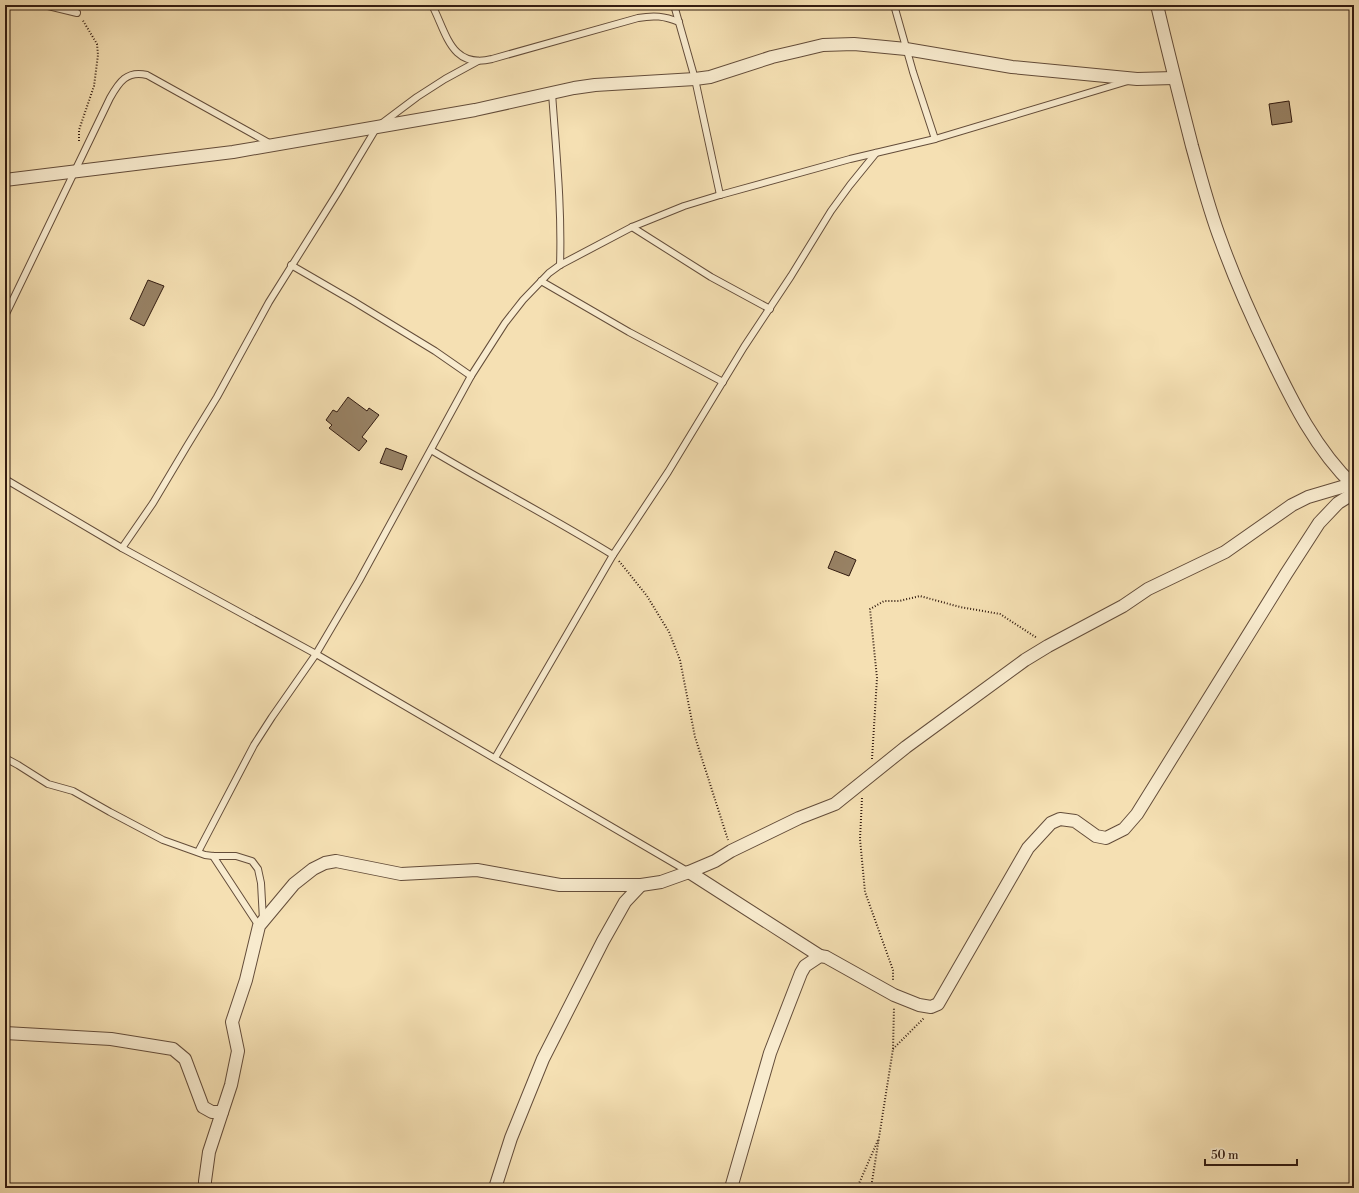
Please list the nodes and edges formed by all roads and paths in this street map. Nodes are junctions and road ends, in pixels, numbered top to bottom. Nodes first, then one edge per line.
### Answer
1 (44, 5) edge
2 (432, 5) edge
3 (674, 5) edge
4 (894, 5) edge
5 (1157, 5) edge
6 (77, 13) joint
7 (679, 22) junction
8 (906, 49) junction
9 (478, 61) junction
10 (1137, 78) junction
11 (1174, 78) junction
12 (695, 80) junction
13 (552, 93) junction
14 (378, 127) junction
15 (935, 139) junction
16 (273, 145) junction
17 (876, 153) junction
18 (83, 154) junction
19 (75, 171) junction
20 (5, 180) edge
21 (720, 195) junction
22 (632, 227) junction
23 (291, 265) junction
24 (560, 265) junction
25 (541, 281) junction
26 (770, 309) junction
27 (5, 316) edge
28 (471, 376) junction
29 (723, 382) junction
30 (431, 450) junction
31 (5, 479) edge
32 (1353, 488) edge
33 (122, 548) junction
34 (613, 554) junction
35 (1048, 646) junction
36 (316, 654) junction
37 (5, 758) edge
38 (495, 758) junction
39 (869, 777) junction
40 (731, 851) junction
41 (198, 852) junction
42 (213, 856) junction
43 (689, 872) junction
44 (642, 885) junction
45 (261, 922) junction
46 (820, 956) junction
47 (894, 995) junction
48 (931, 1008) junction
49 (5, 1033) edge
50 (893, 1049) junction
51 (222, 1112) junction
52 (879, 1137) junction
53 (205, 1188) edge
54 (494, 1188) edge
55 (731, 1188) edge
56 (857, 1188) edge
57 (871, 1188) edge

1 - 6 lane
2 - 9 lane
3 - 7 lane
4 - 8 lane
5 - 11 street
6 - 18 path
7 - 9 lane
7 - 12 lane
8 - 10 street
8 - 12 street
8 - 15 lane
9 - 14 lane
10 - 11 street
10 - 15 lane
11 - 32 street
12 - 13 street
12 - 21 lane
13 - 14 street
13 - 24 lane
14 - 16 street
14 - 23 lane
15 - 17 lane
16 - 18 lane
16 - 19 street
17 - 21 lane
17 - 26 lane
18 - 19 lane
19 - 20 street
19 - 27 lane
21 - 22 lane
22 - 24 lane
22 - 26 lane
23 - 28 lane
23 - 33 lane
24 - 25 lane
25 - 28 lane
25 - 29 lane
26 - 29 lane
28 - 30 lane
29 - 34 lane
30 - 34 lane
30 - 36 lane
31 - 33 lane
32 - 35 street
32 - 48 street
33 - 36 lane
34 - 38 lane
34 - 40 path
35 - 39 street
35 - 39 path
36 - 38 lane
36 - 41 lane
37 - 41 lane
38 - 43 lane
39 - 40 street
39 - 47 path
40 - 43 street
41 - 42 lane
42 - 45 lane
42 - 45 lane
43 - 44 street
43 - 46 street
44 - 45 street
44 - 54 street
45 - 51 street
46 - 47 street
46 - 55 street
47 - 48 street
47 - 50 path
48 - 50 path
49 - 51 street
50 - 52 path
51 - 53 street
52 - 56 path
52 - 57 path

